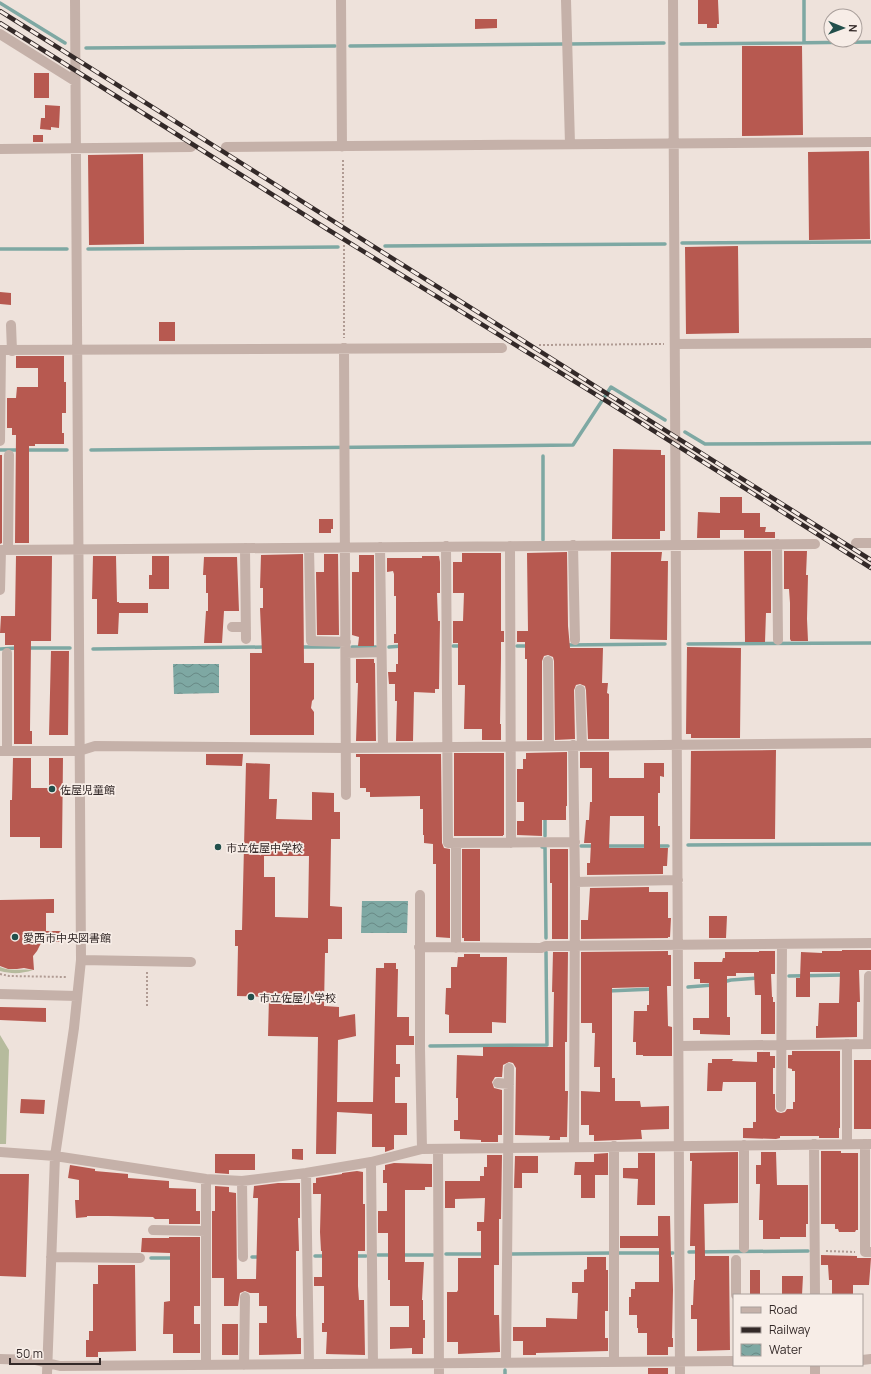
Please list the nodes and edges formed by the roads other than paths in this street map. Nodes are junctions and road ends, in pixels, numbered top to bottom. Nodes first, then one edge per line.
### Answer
1 (75, 0) edge
2 (341, 0) edge
3 (566, 0) edge
4 (673, 0) edge
5 (0, 34) edge
6 (75, 81) junction
7 (871, 142) edge
8 (570, 144) junction
9 (674, 144) junction
10 (191, 147) dead end
11 (226, 147) dead end
12 (342, 147) junction
13 (75, 148) junction
14 (0, 149) edge
15 (11, 325) dead end
16 (871, 343) edge
17 (675, 344) junction
18 (344, 348) junction
19 (502, 348) dead end
20 (0, 350) edge
21 (77, 350) junction
22 (12, 351) junction
23 (0, 441) edge
24 (8, 454) dead end
25 (856, 543) dead end
26 (871, 543) edge
27 (675, 544) junction
28 (777, 544) junction
29 (815, 544) dead end
30 (573, 545) junction
31 (446, 546) junction
32 (510, 546) junction
33 (346, 547) junction
34 (380, 547) junction
35 (245, 548) junction
36 (309, 548) junction
37 (78, 549) junction
38 (3, 550) edge
39 (0, 590) edge
40 (232, 627) dead end
41 (246, 627) junction
42 (246, 639) dead end
43 (575, 640) dead end
44 (778, 640) dead end
45 (346, 642) junction
46 (381, 652) junction
47 (7, 653) dead end
48 (346, 653) junction
49 (548, 661) dead end
50 (580, 690) dead end
51 (871, 743) edge
52 (677, 744) junction
53 (549, 745) junction
54 (578, 745) junction
55 (510, 746) junction
56 (382, 747) junction
57 (447, 747) junction
58 (346, 748) junction
59 (3, 751) edge
60 (79, 751) junction
61 (346, 795) dead end
62 (575, 842) junction
63 (456, 843) junction
64 (511, 843) junction
65 (678, 880) junction
66 (575, 882) junction
67 (420, 894) dead end
68 (678, 944) junction
69 (782, 944) junction
70 (871, 944) edge
71 (575, 946) junction
72 (420, 947) junction
73 (456, 948) junction
74 (80, 960) junction
75 (190, 962) dead end
76 (868, 976) dead end
77 (0, 994) edge
78 (77, 996) junction
79 (847, 1044) junction
80 (869, 1044) edge
81 (781, 1045) junction
82 (679, 1046) junction
83 (509, 1068) dead end
84 (498, 1083) dead end
85 (509, 1084) junction
86 (781, 1107) dead end
87 (814, 1144) junction
88 (847, 1144) junction
89 (868, 1144) edge
90 (744, 1145) junction
91 (614, 1146) junction
92 (680, 1146) junction
93 (574, 1147) junction
94 (508, 1148) junction
95 (422, 1149) junction
96 (438, 1149) junction
97 (0, 1152) edge
98 (55, 1156) junction
99 (371, 1162) junction
100 (306, 1173) junction
101 (206, 1179) junction
102 (242, 1181) junction
103 (153, 1230) dead end
104 (206, 1231) junction
105 (744, 1248) dead end
106 (868, 1252) edge
107 (52, 1257) junction
108 (243, 1257) dead end
109 (140, 1258) dead end
110 (736, 1260) dead end
111 (736, 1294) edge
112 (815, 1294) edge
113 (245, 1297) dead end
114 (0, 1359) edge
115 (680, 1361) junction
116 (733, 1361) edge
117 (614, 1362) junction
118 (47, 1363) junction
119 (439, 1363) junction
120 (506, 1363) junction
121 (309, 1364) junction
122 (373, 1364) junction
123 (206, 1365) junction
124 (244, 1365) junction
125 (47, 1374) edge
126 (439, 1374) edge
127 (680, 1374) edge

1 - 6 street
2 - 12 street
3 - 8 street
4 - 9 street
5 - 6 street
6 - 13 street
7 - 9 street
8 - 9 street
8 - 12 street
9 - 17 street
10 - 13 street
11 - 12 street
13 - 14 street
13 - 21 street
15 - 22 street
16 - 17 street
17 - 27 street
18 - 19 street
18 - 21 street
18 - 33 street
20 - 22 street
20 - 23 street
21 - 22 street
21 - 37 street
24 - 38 street
25 - 26 street
27 - 28 street
27 - 30 street
27 - 52 street
28 - 29 street
28 - 44 street
30 - 32 street
30 - 43 street
31 - 32 street
31 - 34 street
31 - 57 street
32 - 55 street
33 - 34 street
33 - 36 street
33 - 45 street
34 - 46 street
35 - 36 street
35 - 37 street
35 - 41 street
36 - 45 street
37 - 38 street
37 - 60 street
38 - 39 street
40 - 41 street
41 - 42 street
45 - 48 street
46 - 48 street
46 - 56 street
47 - 59 street
48 - 58 street
49 - 53 street
50 - 54 street
51 - 52 street
52 - 54 street
52 - 65 street
53 - 54 street
53 - 55 street
54 - 62 street
55 - 57 street
55 - 64 street
56 - 57 street
56 - 58 street
57 - 63 street
58 - 60 street
58 - 61 street
59 - 60 street
60 - 74 street
62 - 64 street
62 - 66 street
63 - 64 street
63 - 73 street
65 - 66 street
65 - 68 street
66 - 71 street
67 - 72 street
68 - 69 street
68 - 71 street
68 - 82 street
69 - 70 street
69 - 81 street
71 - 73 street
71 - 93 street
72 - 73 street
72 - 95 street
74 - 75 street
74 - 78 street
76 - 80 street
77 - 78 street
78 - 98 street
79 - 80 street
79 - 81 street
79 - 88 street
81 - 82 street
81 - 86 street
82 - 92 street
83 - 85 street
84 - 85 street
85 - 94 street
87 - 88 street
87 - 90 street
87 - 112 street
88 - 89 street
89 - 106 street
90 - 92 street
90 - 105 street
91 - 92 street
91 - 93 street
91 - 117 street
92 - 115 street
93 - 94 street
94 - 96 street
94 - 120 street
95 - 96 street
95 - 99 street
96 - 119 street
97 - 98 street
98 - 101 street
98 - 107 street
99 - 100 street
99 - 122 street
100 - 102 street
100 - 121 street
101 - 102 street
101 - 104 street
102 - 108 street
103 - 104 street
104 - 123 street
107 - 109 street
107 - 118 street
110 - 111 street
113 - 124 street
114 - 118 street
115 - 116 street
115 - 117 street
115 - 127 street
117 - 120 street
118 - 123 street
118 - 125 street
119 - 120 street
119 - 122 street
119 - 126 street
121 - 122 street
121 - 124 street
123 - 124 street

